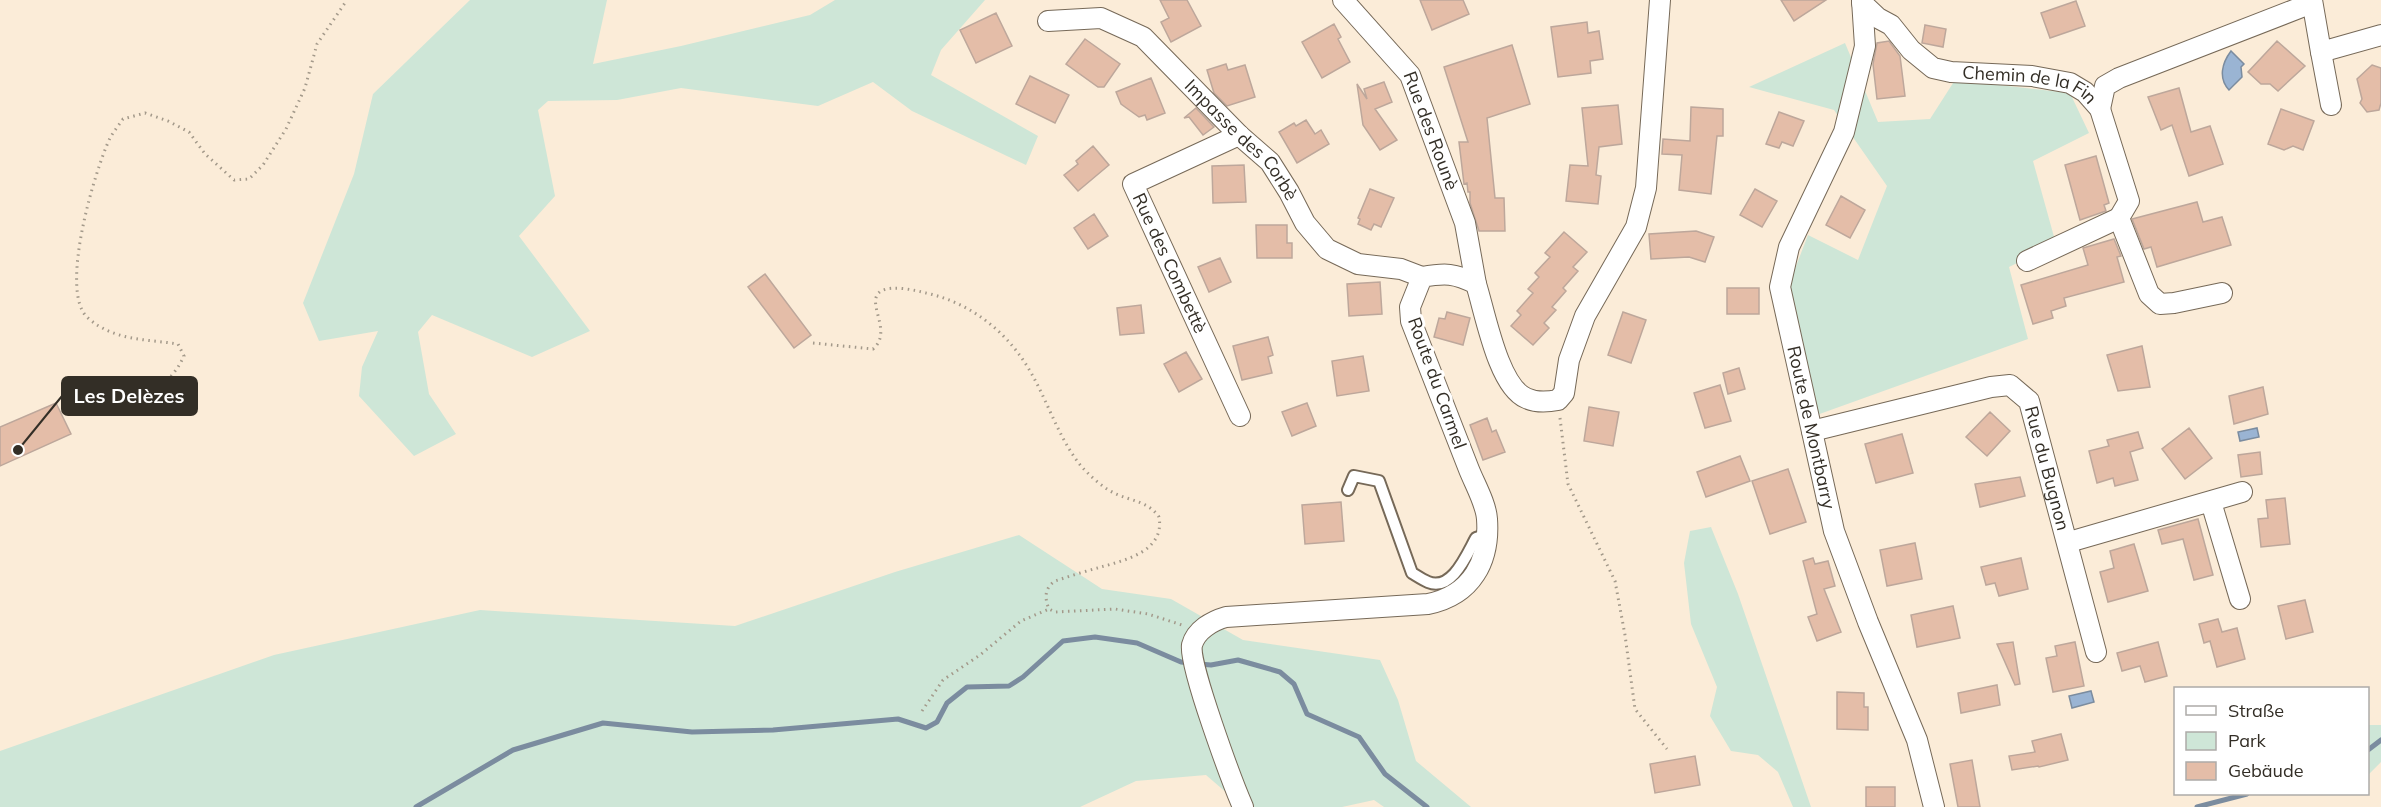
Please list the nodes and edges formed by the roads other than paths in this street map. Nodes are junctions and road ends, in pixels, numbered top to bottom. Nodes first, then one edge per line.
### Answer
1 (1343, 0) edge
2 (1660, 0) edge
3 (1862, 1) edge
4 (2312, 2) edge
5 (1048, 21) dead end
6 (2381, 34) edge
7 (2321, 52) junction
8 (2331, 105) dead end
9 (2100, 109) junction
10 (1239, 135) junction
11 (2119, 218) junction
12 (2027, 261) dead end
13 (1422, 277) junction
14 (1476, 284) junction
15 (2222, 293) dead end
16 (1240, 416) dead end
17 (1812, 431) junction
18 (1348, 490) dead end
19 (2242, 492) dead end
20 (2211, 501) junction
21 (1488, 534) junction
22 (2069, 542) junction
23 (2240, 599) dead end
24 (2096, 652) dead end
25 (1243, 807) edge
26 (1934, 807) edge

1 - 14 street, Rue des Rounè
2 - 14 street
3 - 9 street, Chemin de la Fin
3 - 17 street, Route de Montbarry
4 - 7 street
4 - 9 street
5 - 10 street, Impasse des Corbè
6 - 7 street
7 - 8 street
9 - 11 street, Chemin de la Fin
10 - 13 street, Impasse des Corbè
10 - 16 street, Rue des Combettè
11 - 12 street
11 - 15 street
13 - 14 street
13 - 21 street, Route du Carmel
17 - 22 street, Rue du Bugnon
17 - 26 street, Route de Montbarry
18 - 21 lane
19 - 20 street
20 - 22 street
20 - 23 street
21 - 25 street, Route du Carmel
22 - 24 street, Rue du Bugnon

